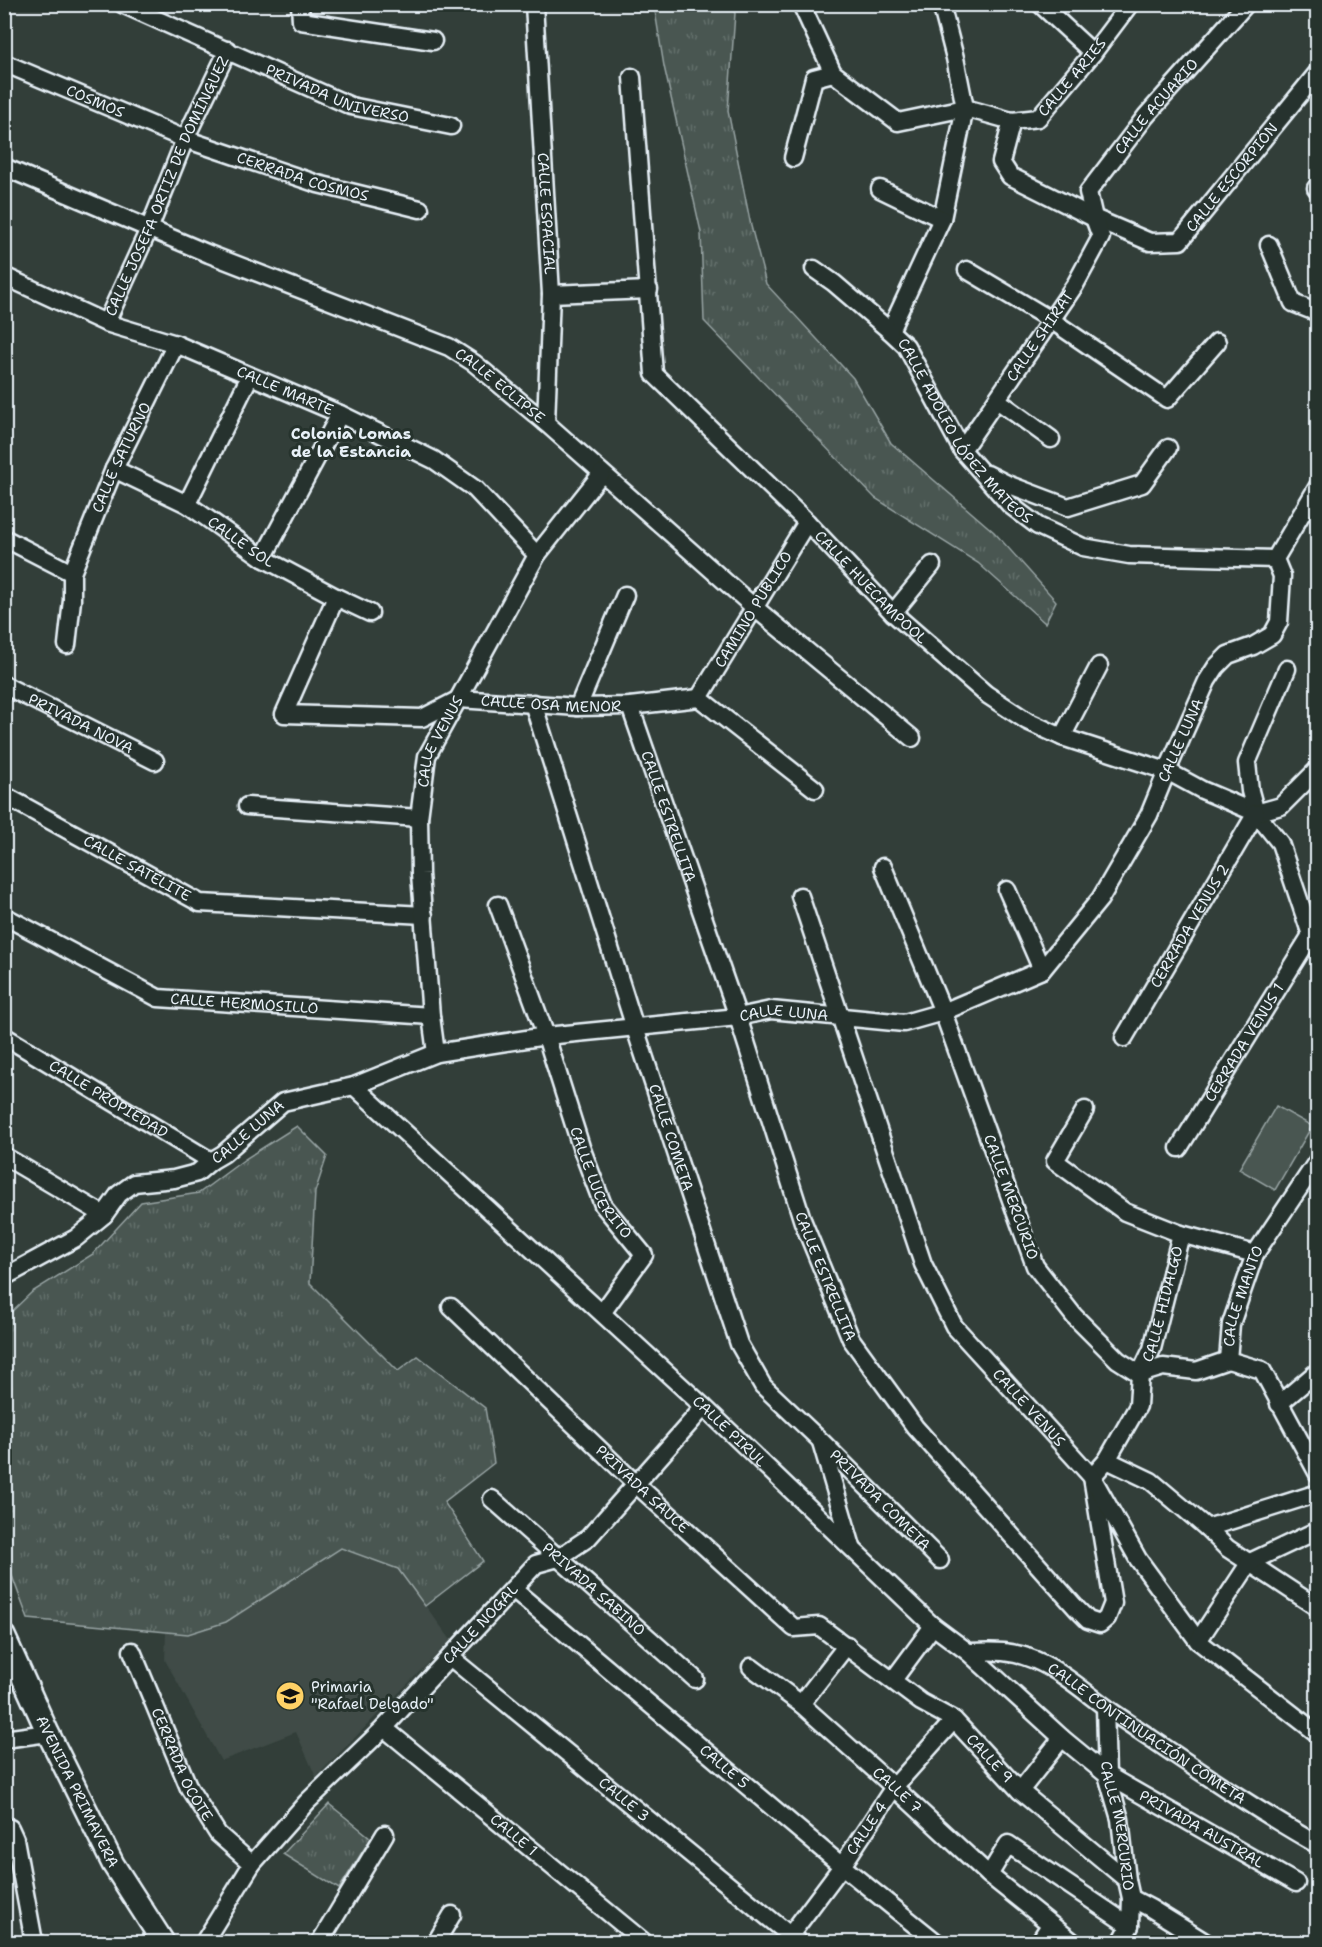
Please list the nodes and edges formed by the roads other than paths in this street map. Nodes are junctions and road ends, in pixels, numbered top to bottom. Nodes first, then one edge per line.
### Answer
1 (122, 4) edge
2 (300, 4) edge
3 (534, 4) edge
4 (801, 4) edge
5 (941, 4) edge
6 (1040, 4) edge
7 (1130, 4) edge
8 (1246, 4) edge
9 (433, 41) dead end
10 (228, 50) junction
11 (1093, 53) junction
12 (4, 63) edge
13 (1317, 72) edge
14 (833, 73) junction
15 (632, 77) dead end
16 (965, 108) junction
17 (1012, 121) junction
18 (451, 126) dead end
19 (185, 139) junction
20 (793, 158) dead end
21 (4, 167) edge
22 (880, 189) dead end
23 (420, 209) dead end
24 (1094, 218) junction
25 (942, 219) junction
26 (149, 230) junction
27 (1269, 245) dead end
28 (814, 269) dead end
29 (967, 270) dead end
30 (4, 276) edge
31 (649, 290) junction
32 (551, 294) junction
33 (1317, 313) edge
34 (1051, 320) junction
35 (106, 323) junction
36 (890, 332) junction
37 (1217, 342) dead end
38 (176, 344) junction
39 (250, 376) junction
40 (997, 400) junction
41 (340, 414) junction
42 (546, 423) junction
43 (1051, 439) dead end
44 (1168, 448) dead end
45 (962, 450) junction
46 (114, 469) junction
47 (980, 470) junction
48 (602, 473) junction
49 (1317, 486) edge
50 (187, 504) junction
51 (807, 522) junction
52 (4, 538) edge
53 (537, 555) junction
54 (263, 558) junction
55 (1275, 559) junction
56 (932, 565) dead end
57 (72, 573) junction
58 (625, 596) dead end
59 (336, 597) junction
60 (755, 608) junction
61 (370, 613) dead end
62 (893, 613) junction
63 (67, 645) dead end
64 (1099, 666) dead end
65 (1287, 669) dead end
66 (4, 685) edge
67 (699, 698) junction
68 (459, 699) junction
69 (533, 703) junction
70 (630, 706) junction
71 (578, 707) junction
72 (1062, 737) junction
73 (912, 738) dead end
74 (155, 761) dead end
75 (1317, 769) edge
76 (1167, 771) junction
77 (815, 789) dead end
78 (4, 795) edge
79 (248, 806) dead end
80 (1256, 813) junction
81 (419, 818) junction
82 (884, 867) dead end
83 (1007, 890) dead end
84 (800, 896) dead end
85 (498, 905) dead end
86 (424, 915) junction
87 (4, 916) edge
88 (1314, 940) edge
89 (1042, 970) junction
90 (943, 1012) junction
91 (431, 1016) junction
92 (738, 1017) junction
93 (840, 1017) junction
94 (635, 1028) junction
95 (4, 1036) edge
96 (546, 1036) junction
97 (1124, 1038) dead end
98 (436, 1053) junction
99 (354, 1086) junction
100 (1085, 1110) dead end
101 (1179, 1148) dead end
102 (4, 1156) edge
103 (1317, 1160) edge
104 (211, 1161) junction
105 (104, 1215) junction
106 (1181, 1234) junction
107 (1255, 1254) junction
108 (4, 1277) edge
109 (451, 1307) dead end
110 (602, 1312) junction
111 (1228, 1360) junction
112 (1317, 1371) edge
113 (1140, 1374) junction
114 (1279, 1404) junction
115 (704, 1407) junction
116 (821, 1441) junction
117 (1107, 1460) junction
118 (1317, 1474) edge
119 (1092, 1477) junction
120 (637, 1485) junction
121 (1317, 1493) edge
122 (492, 1499) dead end
123 (1207, 1528) junction
124 (1317, 1530) edge
125 (852, 1547) junction
126 (558, 1558) junction
127 (940, 1560) dead end
128 (1250, 1562) junction
129 (513, 1589) junction
130 (1317, 1608) edge
131 (933, 1626) junction
132 (4, 1636) edge
133 (1198, 1641) junction
134 (848, 1645) junction
135 (132, 1651) dead end
136 (968, 1652) junction
137 (450, 1657) junction
138 (751, 1667) dead end
139 (695, 1680) dead end
140 (893, 1680) junction
141 (801, 1704) junction
142 (1106, 1707) junction
143 (954, 1720) junction
144 (384, 1728) junction
145 (48, 1733) junction
146 (1317, 1734) edge
147 (1062, 1738) junction
148 (4, 1739) edge
149 (1107, 1775) junction
150 (894, 1787) junction
151 (1020, 1791) junction
152 (4, 1826) edge
153 (385, 1834) dead end
154 (1317, 1845) edge
155 (252, 1864) junction
156 (842, 1866) junction
157 (989, 1875) junction
158 (1126, 1880) junction
159 (1296, 1883) dead end
160 (1131, 1898) junction
161 (452, 1915) dead end
162 (1050, 1924) junction
163 (1130, 1926) junction
164 (791, 1940) edge
165 (34, 1942) edge
166 (163, 1942) edge
167 (204, 1942) edge
168 (320, 1942) edge
169 (436, 1942) edge
170 (644, 1942) edge
171 (936, 1942) edge
172 (1039, 1942) edge
173 (1073, 1942) edge
174 (1121, 1942) edge
175 (1205, 1942) edge

1 - 10 street, PRIVADA UNIVERSO
2 - 9 street
3 - 32 street, CALLE ESPACIAL
4 - 14 street
5 - 16 street
6 - 11 street
7 - 11 street, CALLE ARIES
8 - 24 street, CALLE ACUARIO
10 - 18 street, PRIVADA UNIVERSO
10 - 19 street, CALLE JOSEFA ORTIZ DE DOMÍNGUEZ
11 - 17 street, CALLE ARIES
12 - 19 street, COSMOS
13 - 24 street, CALLE ESCORPIÓN
14 - 16 street
14 - 20 street
15 - 31 street, CALLE HUECAMPOOL
16 - 17 street, CALLE ARIES
16 - 25 street, CALLE ADOLFO LÓPEZ MATEOS
17 - 24 street, CALLE ESCORPIÓN
19 - 23 street, CERRADA COSMOS
19 - 26 street, CALLE JOSEFA ORTIZ DE DOMÍNGUEZ
21 - 26 street, CALLE ECLIPSE
22 - 25 street
24 - 34 street, CALLE SHIRAT
25 - 36 street, CALLE ADOLFO LÓPEZ MATEOS
26 - 35 street, CALLE JOSEFA ORTIZ DE DOMÍNGUEZ
26 - 42 street, CALLE ECLIPSE
27 - 33 street
28 - 36 street
29 - 34 street
30 - 35 street, CALLE MARTE
31 - 32 street
31 - 51 street, CALLE HUECAMPOOL
32 - 42 street, CALLE ESPACIAL
34 - 37 street
34 - 40 street, CALLE SHIRAT
35 - 38 street, CALLE MARTE
36 - 45 street, CALLE ADOLFO LÓPEZ MATEOS
38 - 39 street, CALLE MARTE
38 - 46 street, CALLE SATURNO
39 - 41 street, CALLE MARTE
39 - 50 street
40 - 43 street
40 - 45 street, CALLE SHIRAT
41 - 53 street, CALLE MARTE
41 - 54 street
42 - 48 street, CALLE ECLIPSE
44 - 47 street
45 - 47 street, CALLE ADOLFO LÓPEZ MATEOS
46 - 50 street, CALLE SOL
46 - 57 street, CALLE SATURNO
47 - 55 street, CALLE ADOLFO LÓPEZ MATEOS
48 - 53 street, CALLE VENUS
48 - 60 street, CALLE ECLIPSE
49 - 55 street
50 - 54 street, CALLE SOL
51 - 60 street, CAMINO PÚBLICO
51 - 62 street, CALLE HUECAMPOOL
52 - 57 street
53 - 68 street, CALLE VENUS
54 - 59 street, CALLE SOL
55 - 76 street, CALLE LUNA
56 - 62 street
57 - 63 street
58 - 71 street
59 - 61 street, CALLE SOL
59 - 68 street, CALLE OSA MENOR
60 - 67 street, CAMINO PÚBLICO
60 - 73 street, CALLE ECLIPSE
62 - 72 street, CALLE HUECAMPOOL
64 - 72 street
65 - 80 street
66 - 74 street, PRIVADA NOVA
67 - 70 street, CALLE OSA MENOR
67 - 77 street
68 - 69 street, CALLE OSA MENOR
68 - 81 street, CALLE VENUS
69 - 71 street, CALLE OSA MENOR
69 - 94 street, CALLE COMETA
70 - 71 street, CALLE OSA MENOR
70 - 92 street, CALLE ESTRELLITA
72 - 76 street, CALLE HUECAMPOOL
75 - 80 street
76 - 80 street, CALLE HUECAMPOOL
76 - 89 street, CALLE LUNA
78 - 86 street, CALLE SATÉLITE
79 - 81 street
80 - 88 street, CALLE HUECAMPOOL
80 - 97 street, CERRADA VENUS 2
81 - 86 street, CALLE VENUS
82 - 90 street, CALLE MERCURIO
83 - 89 street
84 - 93 street, CALLE VENUS
85 - 96 street
86 - 91 street, CALLE VENUS
87 - 91 street, CALLE HERMOSILLO
88 - 101 street, CERRADA VENUS 1
89 - 90 street, CALLE LUNA
90 - 93 street, CALLE LUNA
90 - 113 street, CALLE MERCURIO
91 - 98 street, CALLE VENUS
92 - 93 street, CALLE LUNA
92 - 94 street, CALLE LUNA
92 - 119 street, CALLE ESTRELLITA
93 - 119 street, CALLE VENUS
94 - 96 street, CALLE LUNA
94 - 116 street, CALLE COMETA
95 - 104 street, CALLE PROPIEDAD
96 - 98 street, CALLE LUNA
96 - 110 street, CALLE LUCERITO
98 - 99 street, CALLE LUNA
99 - 104 street, CALLE LUNA
99 - 110 street, CALLE PIRUL
100 - 106 street
102 - 105 street
103 - 107 street, CALLE MANTO
104 - 105 street, CALLE LUNA
105 - 108 street, CALLE LUNA
106 - 107 street
106 - 113 street, CALLE HIDALGO
107 - 111 street, CALLE MANTO
109 - 120 street, PRIVADA SAUCE
110 - 115 street, CALLE PIRUL
111 - 113 street, CALLE MANTO
111 - 114 street
112 - 114 street
113 - 117 street
114 - 118 street
115 - 120 street, CALLE NOGAL
115 - 125 street, CALLE PIRUL
116 - 125 street
116 - 127 street, PRIVADA COMETA
117 - 119 street
117 - 123 street
119 - 133 street, CALLE VENUS
120 - 126 street, CALLE NOGAL
120 - 134 street, PRIVADA SAUCE
121 - 123 street
122 - 126 street, PRIVADA SABINO
123 - 128 street
124 - 128 street
125 - 131 street, CALLE PIRUL
126 - 129 street, CALLE NOGAL
126 - 139 street, PRIVADA SABINO
128 - 130 street
128 - 133 street
129 - 137 street, CALLE NOGAL
129 - 156 street, CALLE 5
131 - 136 street, CALLE PIRUL
131 - 140 street
132 - 145 street, AVENIDA PRIMAVERA
133 - 146 street, CALLE VENUS
134 - 140 street, CALLE 9
134 - 141 street
135 - 155 street, CERRADA OCOTE
136 - 142 street, CALLE CONTINUACIÓN COMETA
136 - 147 street, CALLE PIRUL
137 - 144 street, CALLE NOGAL
137 - 164 street, CALLE 3
138 - 141 street, CALLE 7
140 - 143 street, CALLE 9
141 - 150 street, CALLE 7
142 - 149 street, CALLE MERCURIO
142 - 154 street, CALLE CONTINUACIÓN COMETA
143 - 150 street, CALLE 4
143 - 151 street, CALLE 9
144 - 155 street, CALLE NOGAL
144 - 170 street, CALLE 1
145 - 148 street
145 - 166 street, AVENIDA PRIMAVERA
147 - 149 street, CALLE PIRUL
147 - 151 street
149 - 158 street, CALLE MERCURIO
149 - 159 street, PRIVADA AUSTRAL
150 - 156 street, CALLE 4
150 - 157 street, CALLE 7
151 - 158 street, CALLE 9
152 - 165 street
153 - 168 street
155 - 167 street, CALLE NOGAL
156 - 164 street, CALLE 4
156 - 171 street, CALLE 5
157 - 162 street, CALLE 7
157 - 163 street
158 - 160 street, CALLE MERCURIO
160 - 163 street, CALLE MERCURIO
160 - 175 street
161 - 169 street
162 - 172 street
162 - 173 street, CALLE 7
163 - 174 street, CALLE MERCURIO

